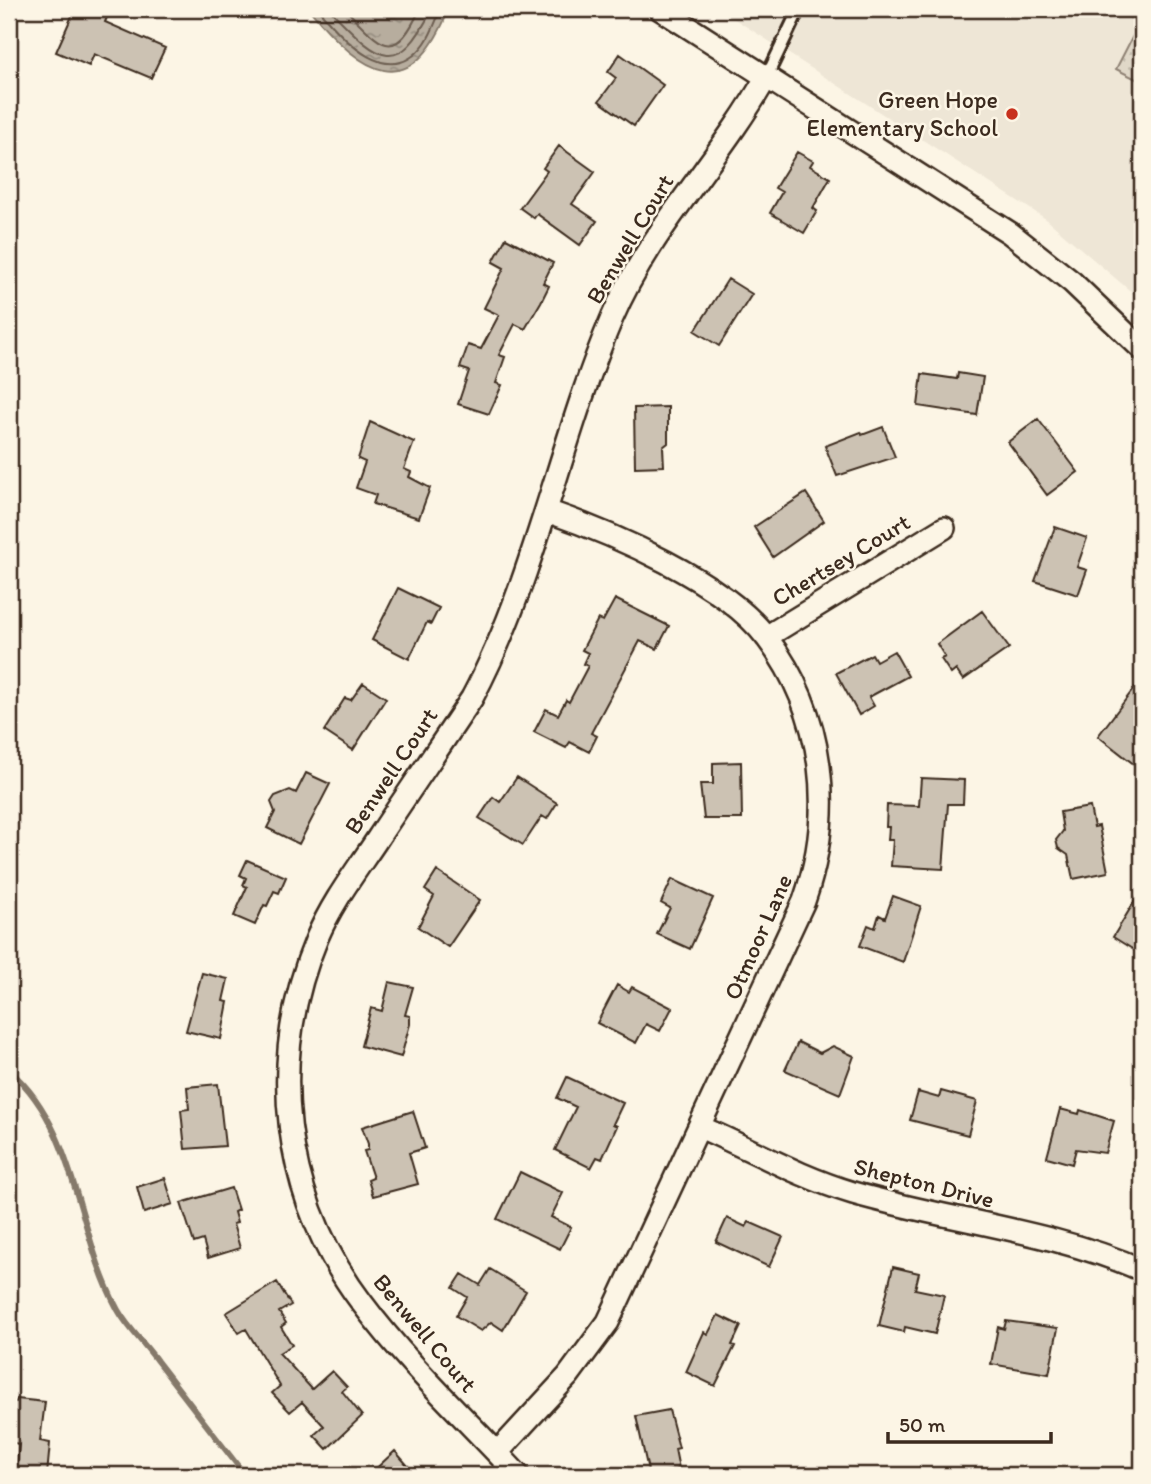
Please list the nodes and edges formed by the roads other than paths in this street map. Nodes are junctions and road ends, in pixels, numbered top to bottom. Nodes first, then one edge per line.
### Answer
1 (660, 9) edge
2 (799, 9) edge
3 (1128, 9) edge
4 (1142, 15) edge
5 (767, 76) junction
6 (1142, 349) edge
7 (547, 511) junction
8 (944, 528) dead end
9 (766, 637) junction
10 (700, 1127) junction
11 (1142, 1270) edge
12 (497, 1453) junction
13 (518, 1475) edge

1 - 5 street
2 - 5 lane
3 - 4 lane
5 - 6 street
5 - 7 street, Benwell Court
7 - 9 street, Otmoor Lane
7 - 12 street, Benwell Court
8 - 9 street, Chertsey Court
9 - 10 street, Otmoor Lane
10 - 11 street, Shepton Drive
10 - 12 street, Otmoor Lane
12 - 13 street, Benwell Court

